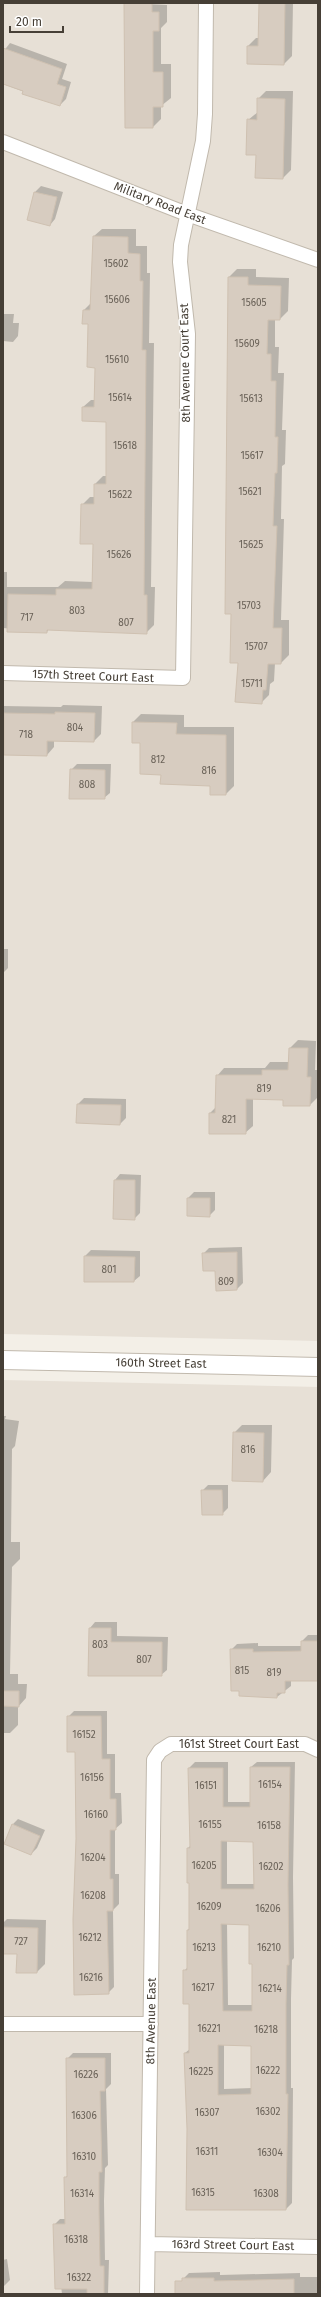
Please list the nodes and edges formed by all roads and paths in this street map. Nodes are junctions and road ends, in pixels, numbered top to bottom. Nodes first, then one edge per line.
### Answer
1 (206, 3) edge
2 (3, 142) edge
3 (187, 214) junction
4 (318, 260) edge
5 (3, 673) edge
6 (183, 678) joint
7 (3, 1360) edge
8 (318, 1367) edge
9 (318, 1750) edge
10 (160, 1751) joint
11 (3, 2024) edge
12 (150, 2024) junction
13 (148, 2244) junction
14 (318, 2247) edge
15 (147, 2294) edge

1 - 3 street, 8th Avenue Court East
2 - 3 street, Military Road East
3 - 4 street, Military Road East
3 - 6 street, 8th Avenue Court East
5 - 6 street, 157th Street Court East
7 - 8 street, 160th Street East
9 - 10 street, 161st Street Court East
10 - 12 street, 8th Avenue East
11 - 12 street
12 - 13 street, 8th Avenue East
13 - 14 street, 163rd Street Court East
13 - 15 street, 8th Avenue East

